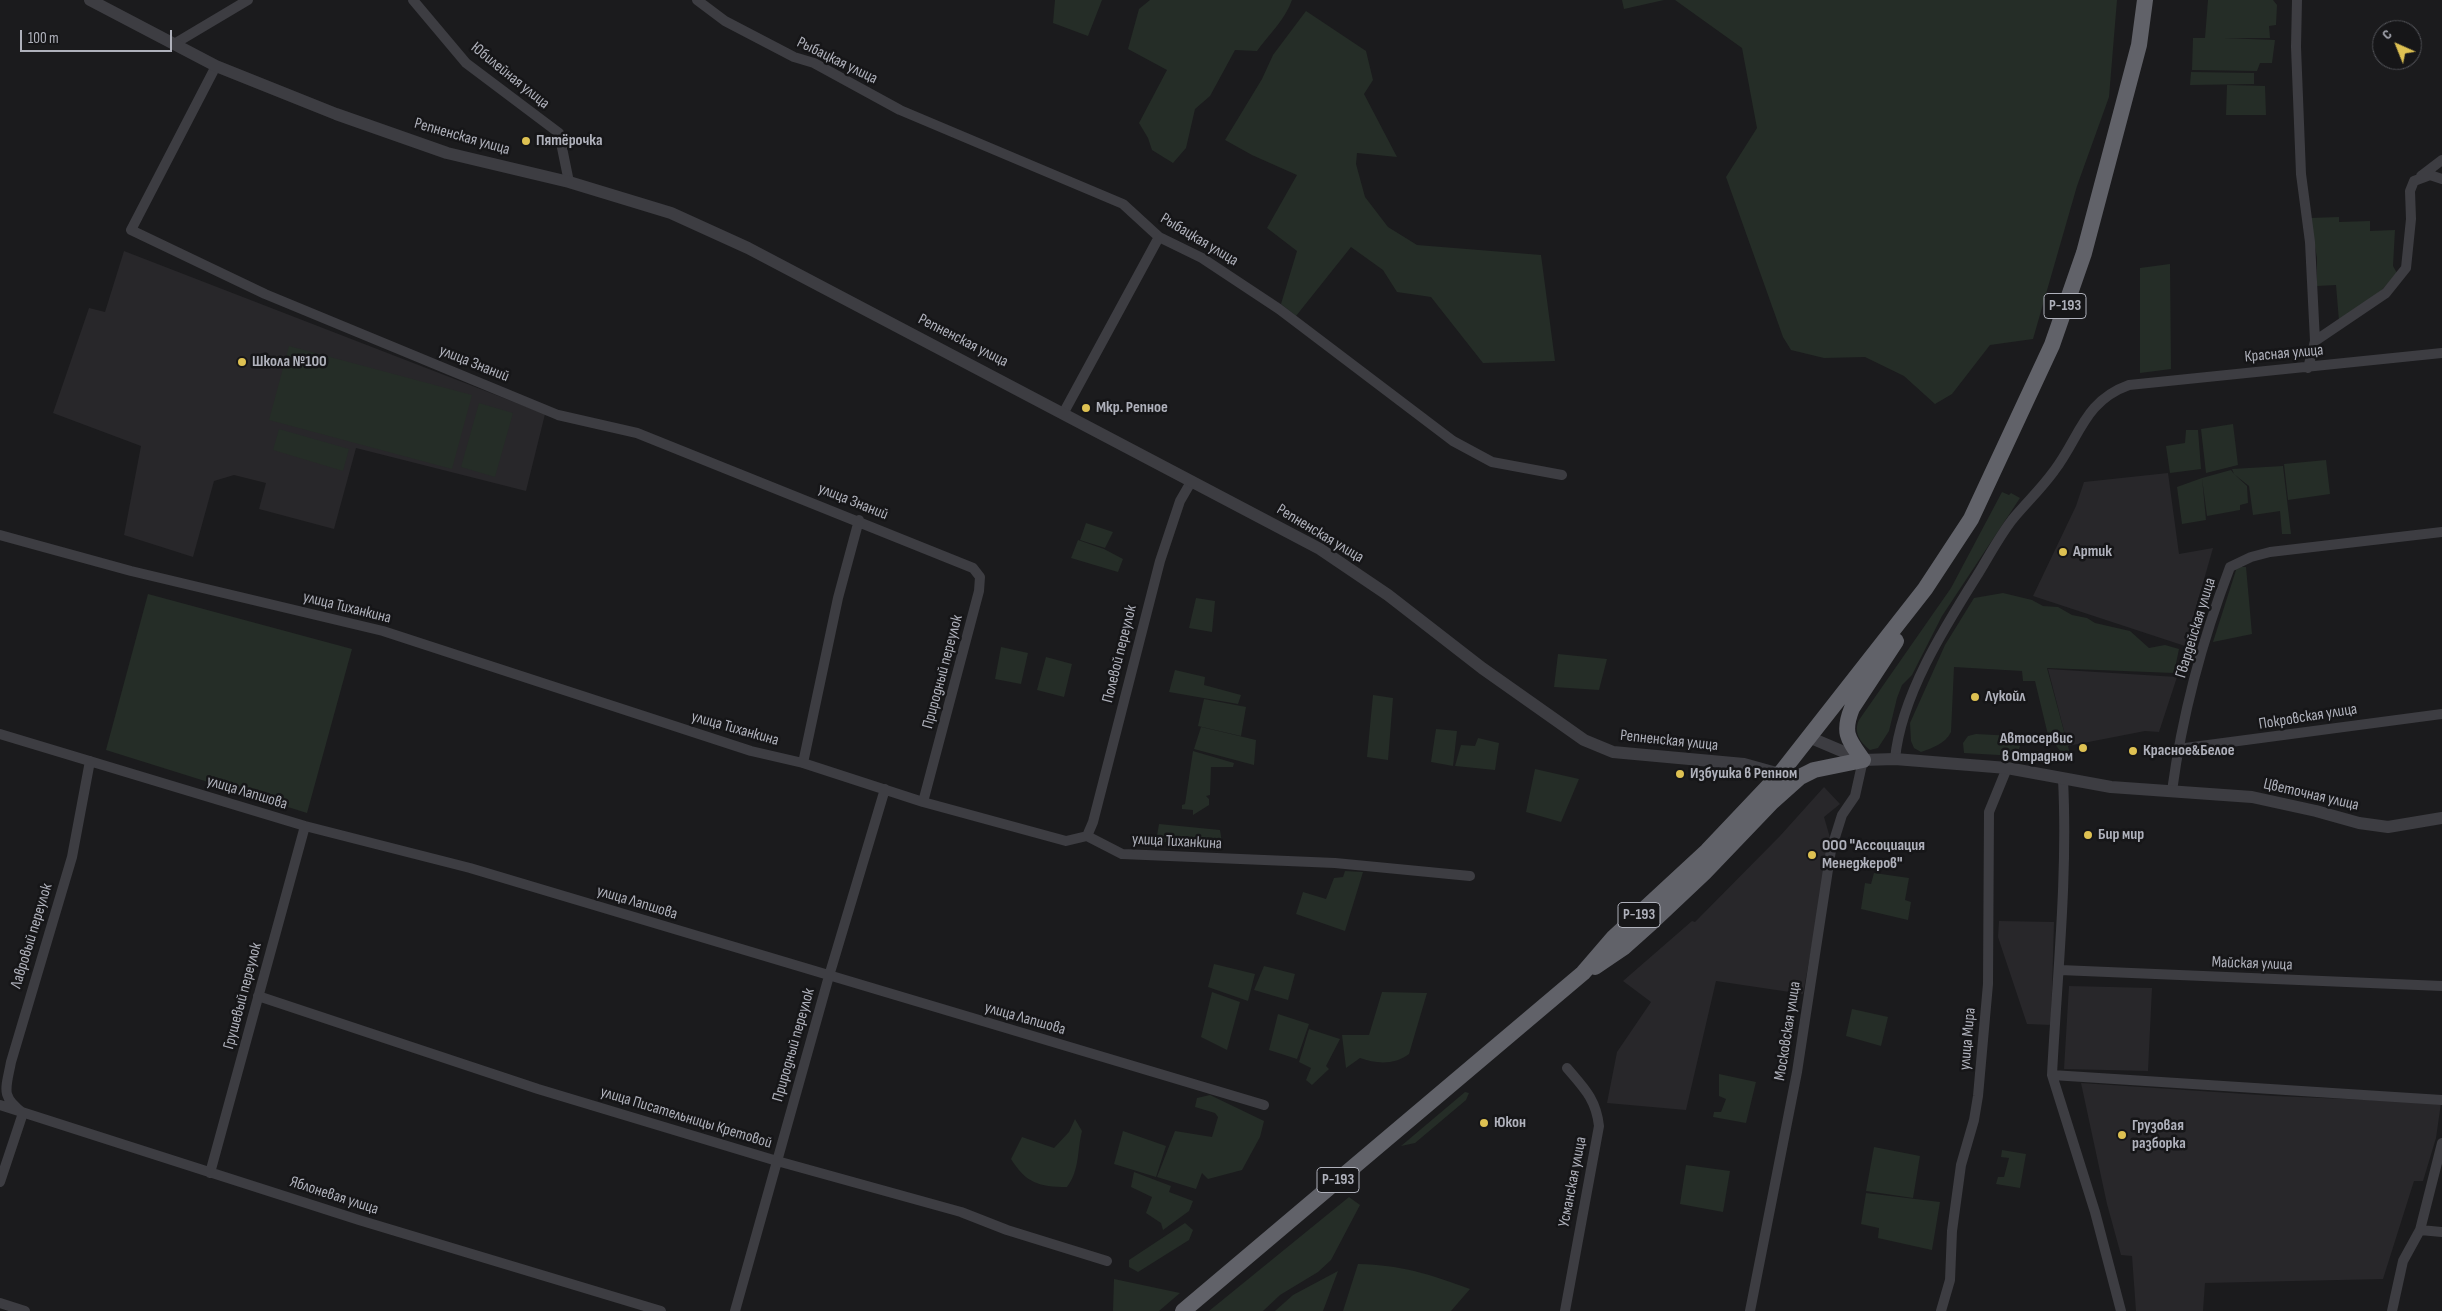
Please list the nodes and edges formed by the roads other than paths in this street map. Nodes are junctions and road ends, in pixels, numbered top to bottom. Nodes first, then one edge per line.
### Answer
1 (90, 0) edge
2 (248, 0) edge
3 (413, 0) edge
4 (696, 0) edge
5 (2145, 0) edge
6 (2297, 0) edge
7 (174, 44) junction
8 (216, 66) junction
9 (2442, 160) edge
10 (2442, 178) edge
11 (2414, 181) junction
12 (569, 182) junction
13 (1158, 237) junction
14 (2314, 341) junction
15 (2442, 353) edge
16 (2308, 368) junction
17 (1064, 412) junction
18 (1562, 475) dead end
19 (1192, 482) junction
20 (859, 520) junction
21 (2442, 532) edge
22 (0, 535) edge
23 (980, 577) joint
24 (1925, 589) junction
25 (2442, 714) edge
26 (0, 734) edge
27 (1810, 738) junction
28 (2178, 750) junction
29 (1894, 759) junction
30 (1863, 760) junction
31 (90, 761) junction
32 (803, 763) junction
33 (2008, 768) junction
34 (1780, 774) junction
35 (2063, 779) junction
36 (885, 789) junction
37 (2172, 791) junction
38 (923, 802) junction
39 (2442, 818) edge
40 (305, 826) junction
41 (1087, 836) junction
42 (1470, 876) dead end
43 (2060, 970) junction
44 (1583, 973) junction
45 (829, 976) junction
46 (2442, 986) edge
47 (258, 996) junction
48 (1567, 1068) dead end
49 (2052, 1075) junction
50 (2442, 1100) edge
51 (0, 1105) edge
52 (1264, 1105) dead end
53 (23, 1113) junction
54 (2442, 1143) edge
55 (777, 1161) junction
56 (210, 1172) junction
57 (0, 1182) edge
58 (2420, 1230) junction
59 (2442, 1232) edge
60 (1107, 1261) dead end
61 (0, 1303) edge
62 (25, 1311) edge
63 (661, 1311) edge
64 (735, 1311) edge
65 (1182, 1311) edge
66 (1565, 1311) edge
67 (1750, 1311) edge
68 (1941, 1311) edge
69 (2120, 1311) edge
70 (2392, 1311) edge

1 - 7 street, Репненская улица
2 - 7 street
3 - 12 street, Юбилейная улица
4 - 13 street, Рыбацкая улица
5 - 24 highway, Р-193
6 - 14 street
7 - 8 street, Репненская улица
8 - 12 street, Репненская улица
8 - 20 street, улица Знаний
9 - 11 street
10 - 11 street
11 - 14 street
12 - 17 street, Репненская улица
13 - 17 street
13 - 18 street, Рыбацкая улица
14 - 16 street
15 - 16 street, Красная улица
16 - 29 street, Красная улица
17 - 19 street, Репненская улица
19 - 34 street, Репненская улица
19 - 41 street, Полевой переулок
20 - 23 street, улица Знаний
20 - 32 street
21 - 28 street, Гвардейская улица
22 - 32 street, улица Тиханкина
23 - 38 street, Природный переулок
24 - 27 highway, Р-193
24 - 30 highway
25 - 28 street, Покровская улица
26 - 31 street, улица Лапшова
27 - 30 street
27 - 34 highway, Р-193
28 - 37 street, Гвардейская улица
29 - 30 street, Цветочная улица
29 - 33 street, Цветочная улица
30 - 44 highway
30 - 67 street, Московская улица
31 - 40 street, улица Лапшова
31 - 53 street, Лавровый переулок
32 - 36 street, улица Тиханкина
33 - 35 street, Цветочная улица
33 - 68 street, улица Мира
34 - 44 highway, Р-193
35 - 37 street, Цветочная улица
35 - 43 street
36 - 38 street, улица Тиханкина
36 - 45 street, Природный переулок
37 - 39 street, Цветочная улица
38 - 41 street, улица Тиханкина
40 - 45 street, улица Лапшова
40 - 47 street, Грушевый переулок
41 - 42 street, улица Тиханкина
43 - 46 street, Майская улица
43 - 49 street
44 - 65 highway, Р-193
45 - 52 street, улица Лапшова
45 - 55 street, Природный переулок
47 - 55 street, улица Писательницы Кретовой
47 - 56 street, Грушевый переулок
48 - 66 street, Усманская улица
49 - 50 street
49 - 69 street
51 - 53 street, Яблоневая улица
53 - 56 street, Яблоневая улица
53 - 57 street
54 - 58 street
55 - 60 street, улица Писательницы Кретовой
55 - 64 street, Природный переулок
56 - 63 street, Яблоневая улица
58 - 59 street
58 - 70 street
61 - 62 street

